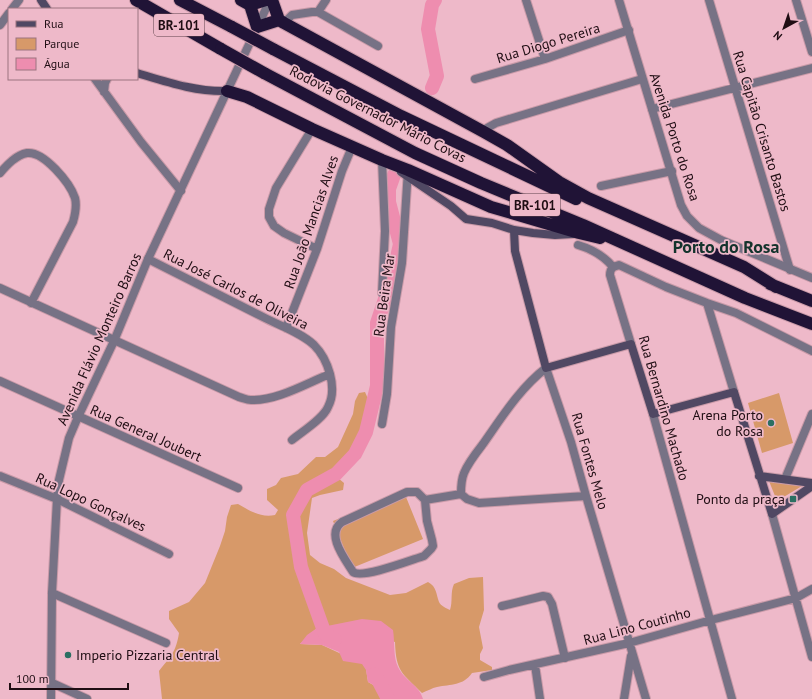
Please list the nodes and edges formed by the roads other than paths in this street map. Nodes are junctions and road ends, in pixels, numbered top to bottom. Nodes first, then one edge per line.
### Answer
1 (19, 0) edge
2 (136, 0) edge
3 (180, 0) edge
4 (266, 0) edge
5 (271, 0) edge
6 (326, 0) edge
7 (526, 0) edge
8 (619, 0) edge
9 (709, 0) edge
10 (796, 0) edge
11 (246, 3) edge
12 (13, 8) edge
13 (318, 12) junction
14 (8, 14) edge
15 (281, 22) junction
16 (0, 25) edge
17 (257, 27) junction
18 (629, 30) junction
19 (378, 46) dead end
20 (812, 52) edge
21 (545, 59) junction
22 (812, 68) edge
23 (138, 73) edge
24 (475, 79) dead end
25 (642, 79) junction
26 (96, 80) edge
27 (106, 80) edge
28 (736, 88) junction
29 (227, 91) junction
30 (104, 92) junction
31 (652, 109) junction
32 (312, 129) junction
33 (484, 132) junction
34 (352, 147) junction
35 (396, 167) junction
36 (672, 171) junction
37 (0, 173) edge
38 (601, 186) dead end
39 (181, 191) junction
40 (514, 230) junction
41 (579, 233) junction
42 (623, 242) junction
43 (578, 245) dead end
44 (317, 250) junction
45 (148, 259) junction
46 (613, 267) junction
47 (790, 270) junction
48 (812, 278) edge
49 (776, 287) junction
50 (0, 288) edge
51 (382, 293) dead end
52 (812, 301) edge
53 (31, 303) junction
54 (707, 303) junction
55 (812, 324) edge
56 (286, 328) junction
57 (114, 341) junction
58 (632, 344) junction
59 (812, 351) edge
60 (546, 368) junction
61 (330, 374) junction
62 (0, 381) edge
63 (734, 392) junction
64 (653, 414) junction
65 (812, 414) edge
66 (78, 417) junction
67 (382, 424) dead end
68 (292, 440) dead end
69 (0, 476) edge
70 (759, 476) junction
71 (785, 479) junction
72 (812, 483) edge
73 (812, 486) edge
74 (238, 488) dead end
75 (461, 494) junction
76 (586, 496) junction
77 (57, 499) junction
78 (425, 500) junction
79 (772, 514) junction
80 (169, 554) dead end
81 (812, 589) edge
82 (52, 593) junction
83 (796, 598) junction
84 (502, 606) dead end
85 (711, 620) junction
86 (166, 643) dead end
87 (629, 643) junction
88 (632, 654) junction
89 (812, 657) edge
90 (565, 658) junction
91 (534, 665) junction
92 (484, 677) dead end
93 (52, 683) junction
94 (51, 699) edge
95 (87, 699) edge
96 (540, 699) edge
97 (624, 699) edge
98 (646, 699) edge
99 (732, 699) edge

1 - 12 street
2 - 42 highway, Rodovia Governador Mário Covas / BR-101, bridge
3 - 49 highway, Rodovia Governador Mário Covas / BR-101, bridge
4 - 11 highway
5 - 15 highway
5 - 17 street, Avenida Flávio Monteiro Barros
6 - 13 street
7 - 21 street
8 - 18 street, Avenida Porto do Rosa
9 - 28 street, Rua Capitão Crisanto Bastos
10 - 20 street
11 - 17 highway
13 - 15 street
13 - 19 street
14 - 16 street
15 - 17 highway
15 - 33 highway
17 - 29 street, Avenida Flávio Monteiro Barros
18 - 21 street, Rua Diogo Pereira
18 - 25 street, Avenida Porto do Rosa
21 - 24 street, Rua Diogo Pereira
22 - 28 street
23 - 29 main road
25 - 31 street, Avenida Porto do Rosa
25 - 33 street
26 - 30 street
27 - 30 street
28 - 31 street
28 - 47 street, Rua Capitão Crisanto Bastos
29 - 32 highway
29 - 39 street, Avenida Flávio Monteiro Barros
30 - 39 street
31 - 36 street, Avenida Porto do Rosa
32 - 34 highway
32 - 44 street
33 - 49 highway
34 - 35 highway
34 - 44 street, Rua João Mancias Alves
35 - 40 main road
35 - 41 highway
35 - 51 street
35 - 67 street, Rua Beira Mar
36 - 38 street
36 - 47 street, Avenida Porto do Rosa
37 - 53 street
39 - 45 street, Avenida Flávio Monteiro Barros
40 - 41 main road
40 - 60 main road, Rua Fontes Melo
41 - 42 highway
42 - 55 highway, Rodovia Governador Mário Covas / BR-101
43 - 46 street
44 - 56 street, Rua João Mancias Alves
45 - 56 street, Rua José Carlos de Oliveira
45 - 57 street, Avenida Flávio Monteiro Barros
46 - 54 street
46 - 58 street, Rua Bernardino Machado
47 - 48 street, Avenida Porto do Rosa
49 - 52 highway, Rodovia Governador Mário Covas / BR-101
50 - 53 street
53 - 57 street
54 - 59 street
54 - 63 street
56 - 61 street, Rua José Carlos de Oliveira
57 - 61 street
57 - 66 street, Avenida Flávio Monteiro Barros
58 - 60 main road
58 - 64 main road, Rua Bernardino Machado
60 - 75 street
60 - 76 street, Rua Fontes Melo
61 - 68 street, Rua José Carlos de Oliveira
62 - 66 street, Rua General Joubert
63 - 64 main road
63 - 70 main road
64 - 85 street, Rua Bernardino Machado
65 - 71 street
66 - 74 street, Rua General Joubert
66 - 77 street, Avenida Flávio Monteiro Barros
69 - 77 street, Rua Lopo Gonçalves
70 - 71 main road
70 - 79 main road
71 - 72 main road
73 - 79 main road
75 - 76 street
75 - 78 street
76 - 87 street, Rua Fontes Melo
77 - 80 street, Rua Lopo Gonçalves
77 - 82 street, Avenida Flávio Monteiro Barros
78 - 78 street
79 - 83 street
81 - 83 street, Rua Lino Coutinho
82 - 86 street
82 - 93 street, Avenida Flávio Monteiro Barros
83 - 85 street, Rua Lino Coutinho
83 - 89 street
84 - 90 street
85 - 87 street, Rua Lino Coutinho
85 - 99 street, Rua Bernardino Machado
87 - 88 street, Rua Fontes Melo
87 - 90 street, Rua Lino Coutinho
88 - 97 street
88 - 98 street, Rua Fontes Melo
90 - 91 street, Rua Lino Coutinho
91 - 92 street, Rua Lino Coutinho
91 - 96 street
93 - 94 street, Avenida Flávio Monteiro Barros
93 - 95 street

